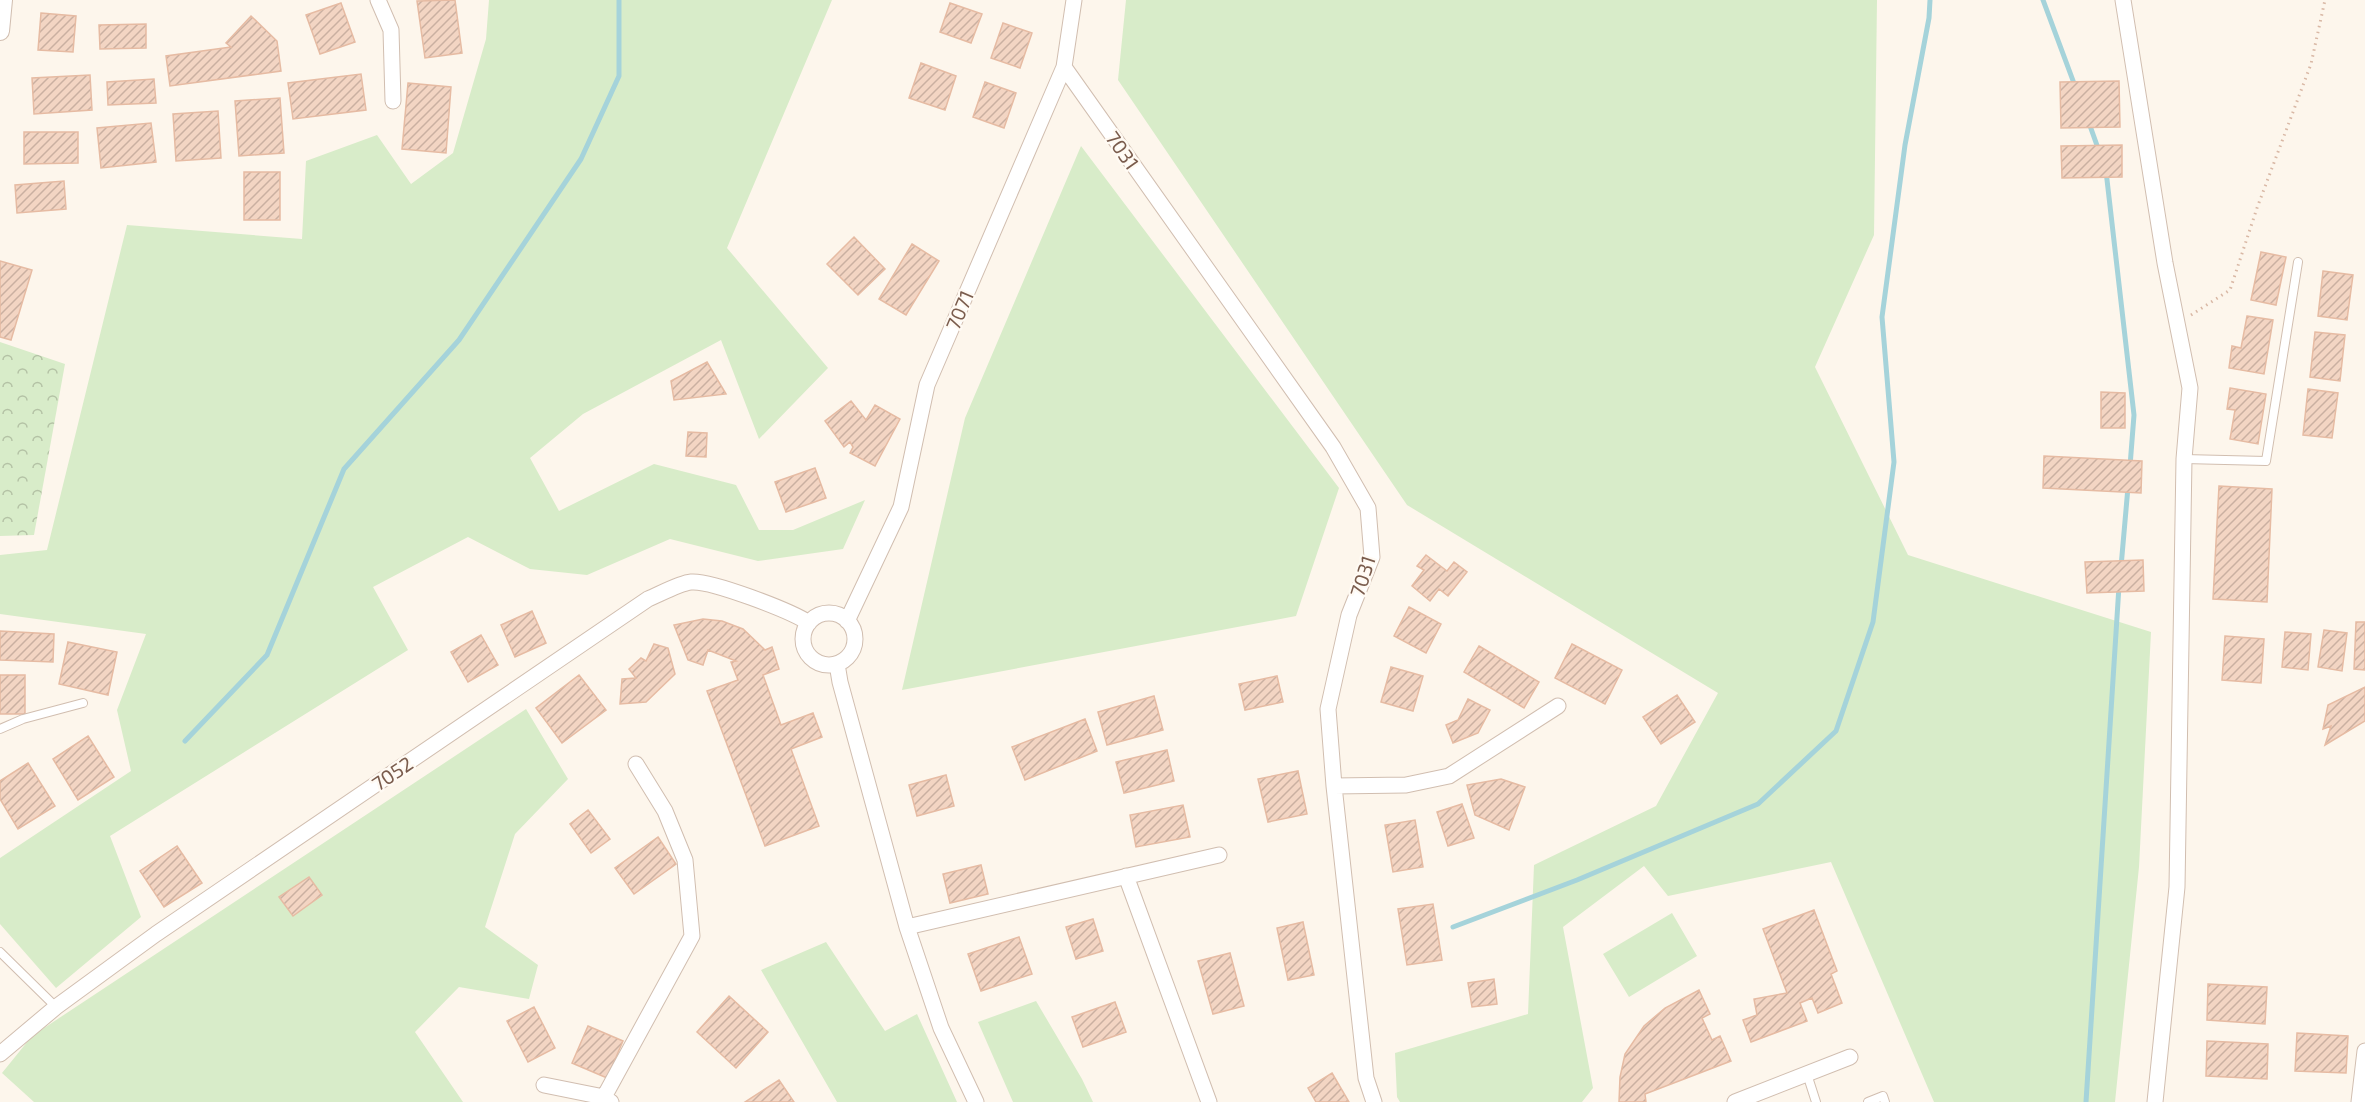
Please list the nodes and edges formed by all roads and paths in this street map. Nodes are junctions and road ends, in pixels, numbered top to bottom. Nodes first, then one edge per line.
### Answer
1 (3, 0) edge
2 (378, 0) edge
3 (1074, 0) edge
4 (2123, 0) edge
5 (2325, 0) edge
6 (0, 31) edge
7 (1064, 67) junction
8 (393, 102) dead end
9 (2298, 262) dead end
10 (2177, 325) junction
11 (2184, 459) junction
12 (848, 621) junction
13 (809, 623) junction
14 (837, 664) junction
15 (83, 703) dead end
16 (1558, 706) dead end
17 (0, 729) edge
18 (636, 764) dead end
19 (1334, 786) junction
20 (1219, 855) dead end
21 (1126, 876) junction
22 (907, 927) junction
23 (0, 952) edge
24 (56, 1007) junction
25 (2365, 1051) edge
26 (0, 1054) edge
27 (1850, 1057) dead end
28 (1807, 1074) junction
29 (544, 1085) dead end
30 (607, 1100) edge
31 (976, 1102) edge
32 (1209, 1102) edge
33 (1374, 1102) edge
34 (1735, 1102) edge
35 (1816, 1102) edge
36 (1868, 1102) edge
37 (1885, 1102) edge
38 (2155, 1102) edge
39 (2359, 1102) edge

1 - 6 street
2 - 8 street
3 - 7 street, 7071
4 - 10 street
5 - 10 path
7 - 12 street, 7071
7 - 19 street, 7031
9 - 11 lane
10 - 11 street
11 - 38 street
12 - 13 street
12 - 14 street
13 - 14 street
13 - 24 street, 7052
14 - 22 street
15 - 17 lane
16 - 19 street
18 - 30 street
19 - 33 street, 7031
20 - 21 street
21 - 22 street
21 - 32 street
22 - 31 street
23 - 24 lane
24 - 26 street, 7052
25 - 39 street
27 - 28 street
28 - 34 street
28 - 35 lane
29 - 30 street
36 - 37 lane

